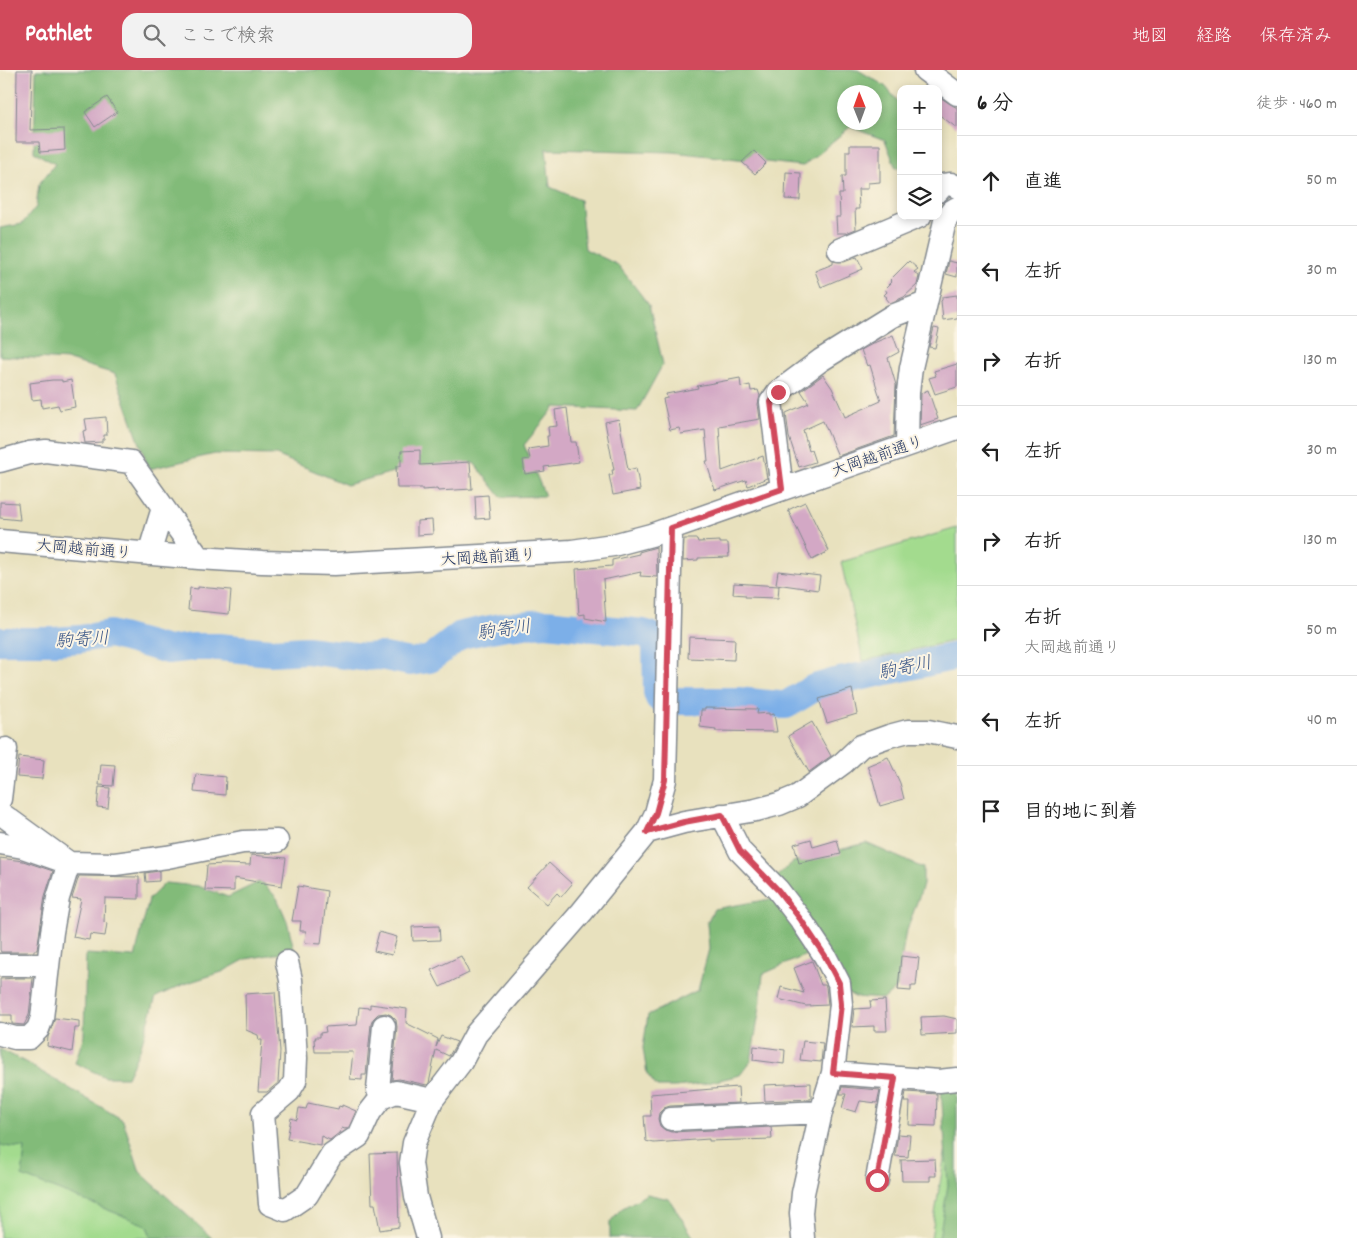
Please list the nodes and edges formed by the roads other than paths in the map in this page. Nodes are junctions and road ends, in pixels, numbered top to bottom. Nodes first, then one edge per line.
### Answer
1 (925, 70) edge
2 (957, 94) edge
3 (942, 186) edge
4 (957, 187) edge
5 (957, 208) edge
6 (910, 220) edge
7 (839, 250) dead end
8 (926, 303) junction
9 (957, 428) edge
10 (907, 445) junction
11 (0, 461) edge
12 (782, 489) junction
13 (164, 508) junction
14 (671, 528) junction
15 (0, 541) edge
16 (149, 554) junction
17 (199, 558) junction
18 (957, 737) edge
19 (6, 749) dead end
20 (0, 799) edge
21 (0, 814) edge
22 (722, 815) junction
23 (647, 832) junction
24 (277, 841) dead end
25 (0, 843) edge
26 (69, 863) junction
27 (287, 962) dead end
28 (0, 965) edge
29 (48, 965) junction
30 (384, 1026) dead end
31 (0, 1034) edge
32 (833, 1073) junction
33 (895, 1078) junction
34 (957, 1079) edge
35 (381, 1098) junction
36 (432, 1100) junction
37 (820, 1112) junction
38 (680, 1114) dead end
39 (877, 1180) dead end
40 (428, 1238) edge
41 (803, 1238) edge

1 - 2 street
3 - 4 street
5 - 8 street
6 - 7 street
8 - 10 street
8 - 12 street
9 - 10 street, 大岡越前通り
10 - 12 street, 大岡越前通り
11 - 13 street
12 - 14 street, 大岡越前通り
13 - 16 street
13 - 17 street
14 - 17 street, 大岡越前通り
14 - 23 street
15 - 16 street, 大岡越前通り
16 - 17 street, 大岡越前通り
18 - 22 street
19 - 20 street
21 - 26 street
22 - 23 street
22 - 32 street
23 - 36 street
24 - 26 street
25 - 26 street
26 - 29 street
27 - 35 street
28 - 29 street
29 - 31 street
30 - 35 street
32 - 33 street
32 - 37 street
33 - 34 street
33 - 39 street
35 - 36 street
36 - 40 street
37 - 38 street
37 - 41 street

